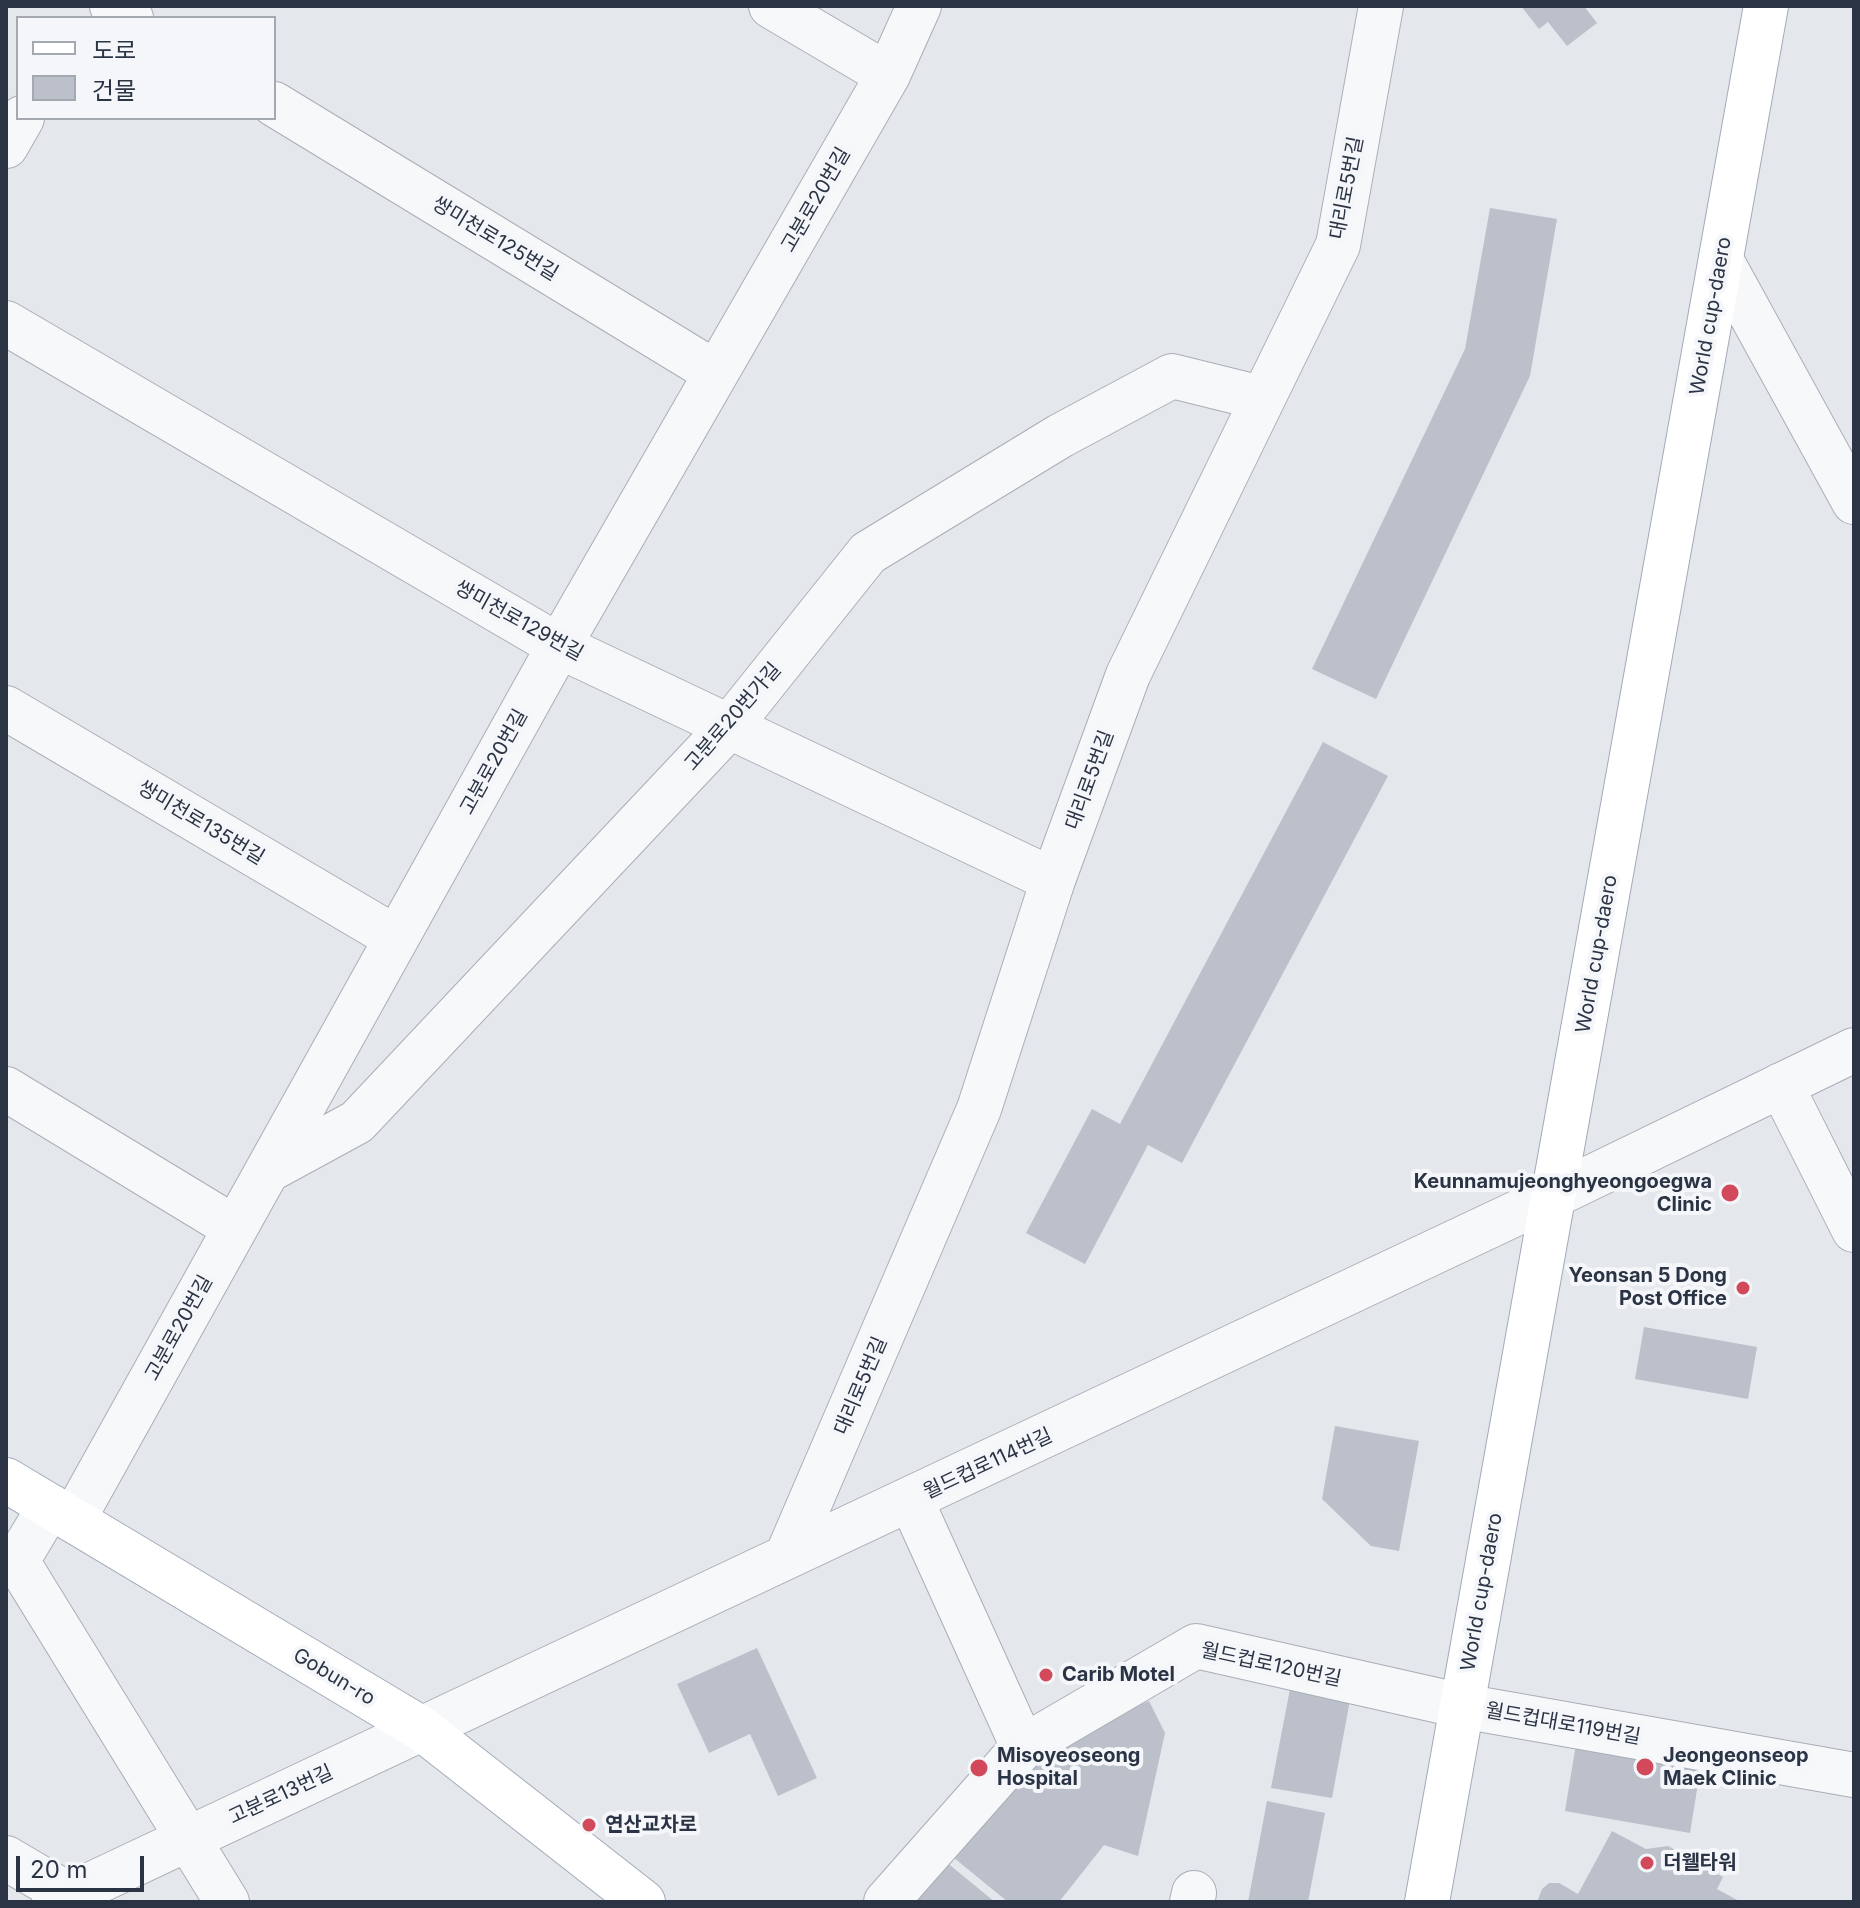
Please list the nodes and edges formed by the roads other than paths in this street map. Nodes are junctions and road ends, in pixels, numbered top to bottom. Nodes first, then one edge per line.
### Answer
1 (771, 6) edge
2 (919, 6) edge
3 (1381, 6) edge
4 (1766, 6) edge
5 (888, 75) junction
6 (276, 105) edge
7 (21, 120) edge
8 (6, 146) edge
9 (1721, 260) junction
10 (6, 323) edge
11 (716, 373) junction
12 (1261, 398) junction
13 (1854, 502) edge
14 (559, 646) junction
15 (6, 708) edge
16 (729, 727) junction
17 (1053, 880) junction
18 (396, 938) junction
19 (1854, 1050) edge
20 (1781, 1085) junction
21 (6, 1089) edge
22 (267, 1171) junction
23 (1553, 1196) junction
24 (235, 1228) junction
25 (1854, 1230) edge
26 (6, 1480) edge
27 (911, 1500) junction
28 (62, 1513) junction
29 (787, 1556) junction
30 (1462, 1706) junction
31 (422, 1729) junction
32 (1023, 1747) junction
33 (1854, 1775) edge
34 (186, 1839) junction
35 (6, 1858) edge
36 (61, 1898) edge
37 (227, 1902) edge
38 (643, 1902) edge
39 (886, 1902) edge
40 (1427, 1902) edge

1 - 5 street
2 - 5 street, 고분로20번길
3 - 12 street, 대리로5번길
4 - 9 main road, World cup-daero
5 - 11 street, 고분로20번길
6 - 11 street, 쌍미천로125번길
7 - 8 street
9 - 13 street
9 - 23 main road, World cup-daero
10 - 14 street, 쌍미천로129번길
11 - 14 street, 고분로20번길
12 - 16 street, 고분로20번가길
12 - 17 street, 대리로5번길
14 - 16 street, 쌍미천로129번길
14 - 18 street, 고분로20번길
15 - 18 street, 쌍미천로135번길
16 - 17 street, 쌍미천로129번길
16 - 22 street, 고분로20번가길
17 - 29 street, 대리로5번길
18 - 22 street, 고분로20번길
19 - 20 street, 월드컵로114번길
20 - 23 street, 월드컵로114번길
20 - 25 street
21 - 24 street
22 - 24 street, 고분로20번길
23 - 27 street, 월드컵로114번길
23 - 30 main road, World cup-daero
24 - 28 street, 고분로20번길
26 - 28 main road, Gobun-ro
27 - 29 street, 월드컵로114번길
27 - 32 street
28 - 31 main road, Gobun-ro
28 - 34 street, 고분로20번길
29 - 31 street, 월드컵로114번길
30 - 32 street, 월드컵로120번길
30 - 33 street, 월드컵대로119번길
30 - 40 main road, World cup-daero
31 - 34 street, 고분로13번길
31 - 38 main road, Gobun-ro
32 - 39 street, 월드컵로120번길
34 - 36 street, 고분로13번길
34 - 37 street
35 - 36 street

